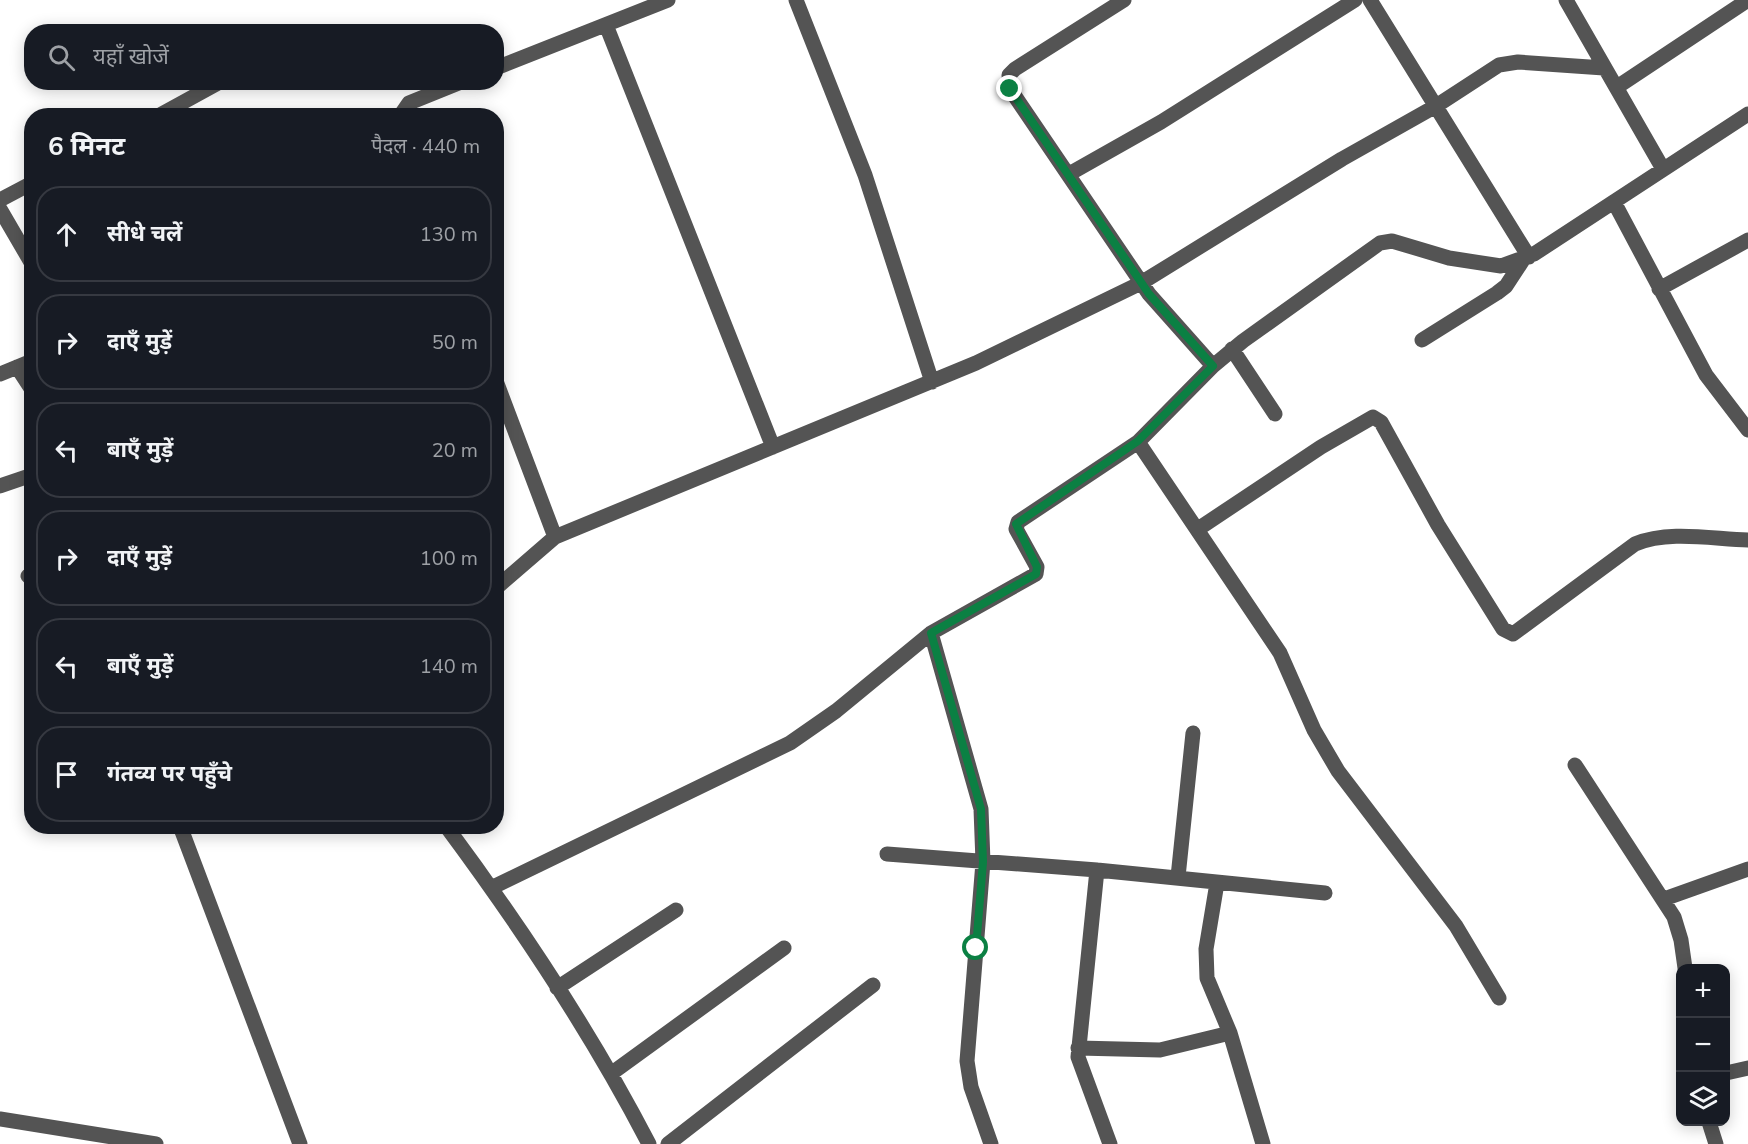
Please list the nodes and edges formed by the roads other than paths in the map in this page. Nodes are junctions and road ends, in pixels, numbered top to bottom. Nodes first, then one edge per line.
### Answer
1 (668, 0) edge
2 (796, 0) edge
3 (1124, 0) edge
4 (1355, 0) edge
5 (1370, 0) edge
6 (1566, 0) edge
7 (1748, 0) edge
8 (606, 25) junction
9 (504, 66) edge
10 (1604, 68) junction
11 (1617, 87) junction
12 (205, 90) edge
13 (441, 90) edge
14 (1436, 106) junction
15 (173, 108) edge
16 (406, 108) edge
17 (1748, 114) edge
18 (1663, 169) junction
19 (1069, 174) junction
20 (24, 187) edge
21 (0, 200) edge
22 (1614, 202) junction
23 (0, 209) edge
24 (1748, 240) edge
25 (24, 250) edge
26 (1526, 258) junction
27 (1141, 283) junction
28 (1659, 289) junction
29 (1422, 340) dead end
30 (1232, 350) junction
31 (24, 364) edge
32 (1213, 366) junction
33 (0, 374) edge
34 (932, 382) junction
35 (504, 402) edge
36 (1275, 414) dead end
37 (1748, 430) edge
38 (1138, 441) junction
39 (773, 447) junction
40 (24, 478) edge
41 (0, 486) edge
42 (1198, 529) junction
43 (555, 537) junction
44 (1748, 540) edge
45 (504, 581) edge
46 (931, 633) junction
47 (1193, 733) dead end
48 (1575, 765) dead end
49 (183, 834) edge
50 (452, 834) edge
51 (887, 854) dead end
52 (983, 862) junction
53 (1748, 869) edge
54 (1097, 870) junction
55 (1178, 877) junction
56 (1217, 883) junction
57 (491, 888) junction
58 (1325, 893) dead end
59 (1664, 899) junction
60 (676, 910) dead end
61 (784, 948) dead end
62 (1684, 964) edge
63 (873, 985) dead end
64 (557, 988) junction
65 (1499, 998) dead end
66 (1230, 1033) junction
67 (1078, 1048) junction
68 (1748, 1068) edge
69 (1730, 1072) edge
70 (612, 1073) junction
71 (0, 1119) edge
72 (1709, 1126) edge
73 (100, 1140) edge
74 (156, 1144) edge
75 (300, 1144) edge
76 (649, 1144) edge
77 (668, 1144) edge
78 (991, 1144) edge
79 (1110, 1144) edge
80 (1263, 1144) edge
81 (1716, 1144) edge

1 - 8 street
2 - 34 street
3 - 19 street
4 - 19 street
5 - 14 street
6 - 10 street
7 - 11 street
8 - 9 street
8 - 39 street
10 - 11 street
10 - 14 street
11 - 18 street
12 - 15 street
13 - 16 street
14 - 26 street
14 - 27 street
17 - 18 street
18 - 22 street
19 - 27 street
20 - 21 street
22 - 26 street
22 - 28 street
23 - 25 street
24 - 28 street
26 - 29 street
26 - 30 street
27 - 32 street
27 - 34 street
28 - 37 street
30 - 32 street
30 - 36 street
31 - 33 street
32 - 38 street
34 - 39 street
35 - 43 street
38 - 42 street
38 - 46 street
39 - 43 street
40 - 41 street
42 - 44 street
42 - 65 street
43 - 45 street
46 - 52 street
46 - 57 street
47 - 55 street
48 - 59 street
49 - 75 street
50 - 57 street
51 - 52 street
52 - 54 street
52 - 78 street
53 - 59 street
54 - 55 street
54 - 67 street
55 - 56 street
56 - 58 street
56 - 66 street
57 - 64 street
59 - 62 street
60 - 64 street
61 - 70 street
63 - 77 street
64 - 70 street
66 - 67 street
66 - 80 street
67 - 79 street
68 - 69 street
70 - 76 street
71 - 73 street
72 - 81 street
73 - 74 street

